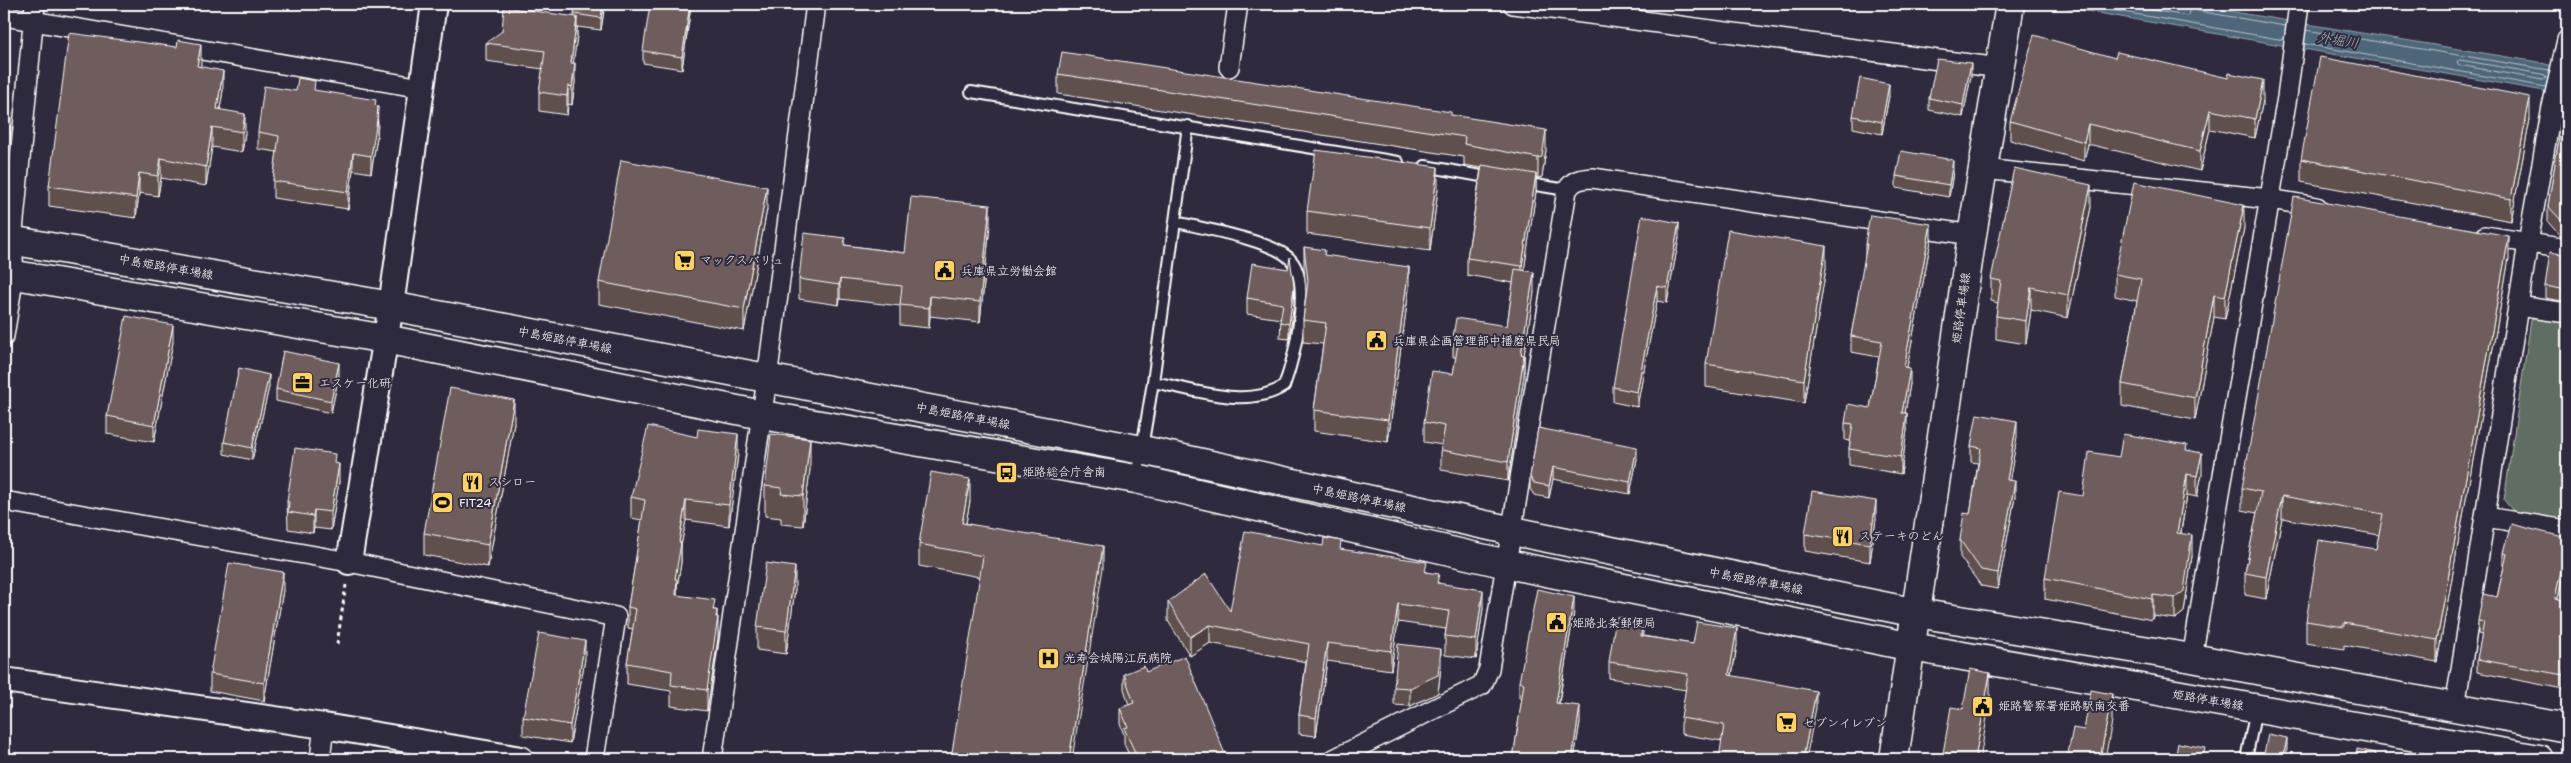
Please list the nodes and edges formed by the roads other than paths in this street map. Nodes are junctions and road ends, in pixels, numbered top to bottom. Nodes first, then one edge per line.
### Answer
1 (434, 4) edge
2 (816, 4) edge
3 (1238, 4) edge
4 (1513, 4) edge
5 (2010, 4) edge
6 (2300, 4) edge
7 (34, 12) edge
8 (4, 16) edge
9 (2565, 47) edge
10 (1229, 67) dead end
11 (2000, 68) junction
12 (422, 88) junction
13 (971, 92) dead end
14 (1188, 126) junction
15 (1983, 169) junction
16 (1567, 190) junction
17 (2270, 200) junction
18 (2337, 211) edge
19 (1176, 222) junction
20 (2470, 233) edge
21 (1972, 235) junction
22 (8, 240) edge
23 (2528, 243) junction
24 (2567, 249) edge
25 (9, 274) edge
26 (391, 306) junction
27 (2518, 306) junction
28 (2567, 314) edge
29 (4, 336) edge
30 (385, 339) junction
31 (768, 379) junction
32 (1153, 382) junction
33 (762, 415) junction
34 (1142, 450) junction
35 (1136, 479) junction
36 (4, 501) edge
37 (2484, 517) junction
38 (2567, 530) edge
39 (1513, 531) junction
40 (349, 562) junction
41 (1507, 564) junction
42 (1917, 614) junction
43 (1912, 647) junction
44 (2192, 658) junction
45 (4, 680) edge
46 (2455, 707) junction
47 (2256, 709) junction
48 (324, 726) junction
49 (2567, 728) edge
50 (2495, 755) edge
51 (320, 759) edge
52 (521, 759) edge
53 (594, 759) edge
54 (712, 759) edge
55 (1334, 759) edge
56 (1894, 759) edge
57 (2246, 759) edge
58 (2538, 759) edge

1 - 12 street
2 - 31 street
3 - 10 street
4 - 11 street
5 - 11 main road, 姫路停車場線
6 - 17 street
7 - 8 street
7 - 12 street
7 - 22 street
9 - 23 street
11 - 15 main road, 姫路停車場線
12 - 26 street
13 - 14 lane
14 - 16 lane
14 - 19 lane
15 - 17 street
15 - 21 main road, 姫路停車場線
16 - 21 street
16 - 39 street
17 - 18 street
17 - 44 street
19 - 32 lane
19 - 32 lane
20 - 23 street
21 - 42 main road, 姫路停車場線
22 - 25 street
22 - 26 main road, 中島姫路停車場線
23 - 24 street
23 - 27 street
25 - 29 street
25 - 30 main road
26 - 30 street
26 - 31 main road, 中島姫路停車場線
27 - 28 street
27 - 37 street
30 - 33 main road
30 - 40 street
31 - 33 street
31 - 34 main road, 中島姫路停車場線
32 - 34 lane
33 - 35 main road
33 - 54 street
34 - 35 lane
34 - 39 main road, 中島姫路停車場線
35 - 41 main road
36 - 40 street
37 - 38 street
37 - 46 street
39 - 41 street
39 - 42 main road, 中島姫路停車場線
40 - 53 street
41 - 43 main road
41 - 55 street
42 - 43 main road, 姫路停車場線
42 - 44 main road
43 - 47 main road, 姫路停車場線
43 - 56 main road
44 - 46 main road
45 - 48 street
46 - 49 main road
47 - 50 main road, 姫路停車場線
47 - 57 lane
48 - 51 street
48 - 52 street
50 - 58 main road, 姫路停車場線

